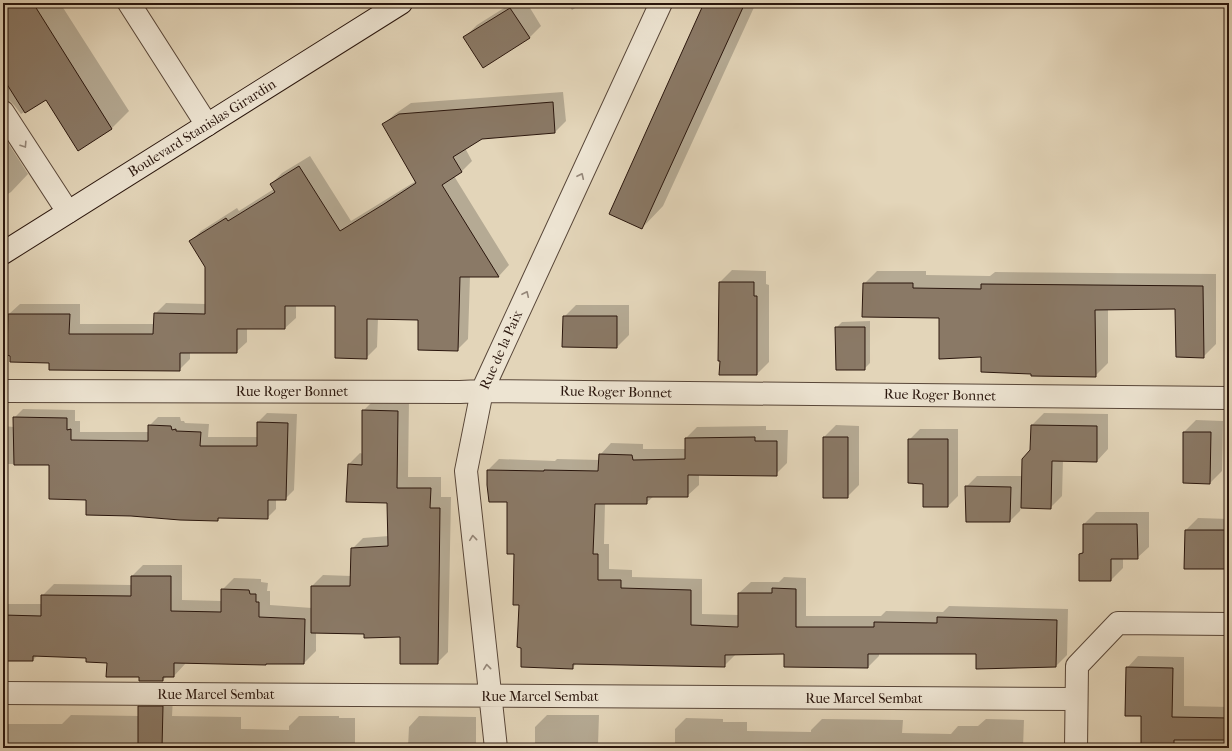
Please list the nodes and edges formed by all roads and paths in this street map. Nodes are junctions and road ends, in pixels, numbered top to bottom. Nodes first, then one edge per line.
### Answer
1 (129, 3) edge
2 (401, 3) edge
3 (661, 3) edge
4 (3, 112) edge
5 (207, 124) junction
6 (68, 212) junction
7 (3, 253) edge
8 (3, 391) edge
9 (482, 391) junction
10 (1229, 398) edge
11 (1229, 624) edge
12 (3, 693) edge
13 (490, 696) junction
14 (1076, 699) junction
15 (496, 748) edge
16 (1076, 748) edge

1 - 5 street
2 - 5 street, Boulevard Stanislas Girardin
9 -> 3 street, Rue de la Paix
4 -> 6 street
5 - 6 street, Boulevard Stanislas Girardin
6 - 7 street, Boulevard Stanislas Girardin
8 - 9 street, Rue Roger Bonnet
9 - 10 street, Rue Roger Bonnet
13 -> 9 street, Rue de la Paix
11 - 14 street
12 - 13 street, Rue Marcel Sembat
13 - 14 street, Rue Marcel Sembat
13 - 15 street, Rue de la Paix
14 - 16 street

